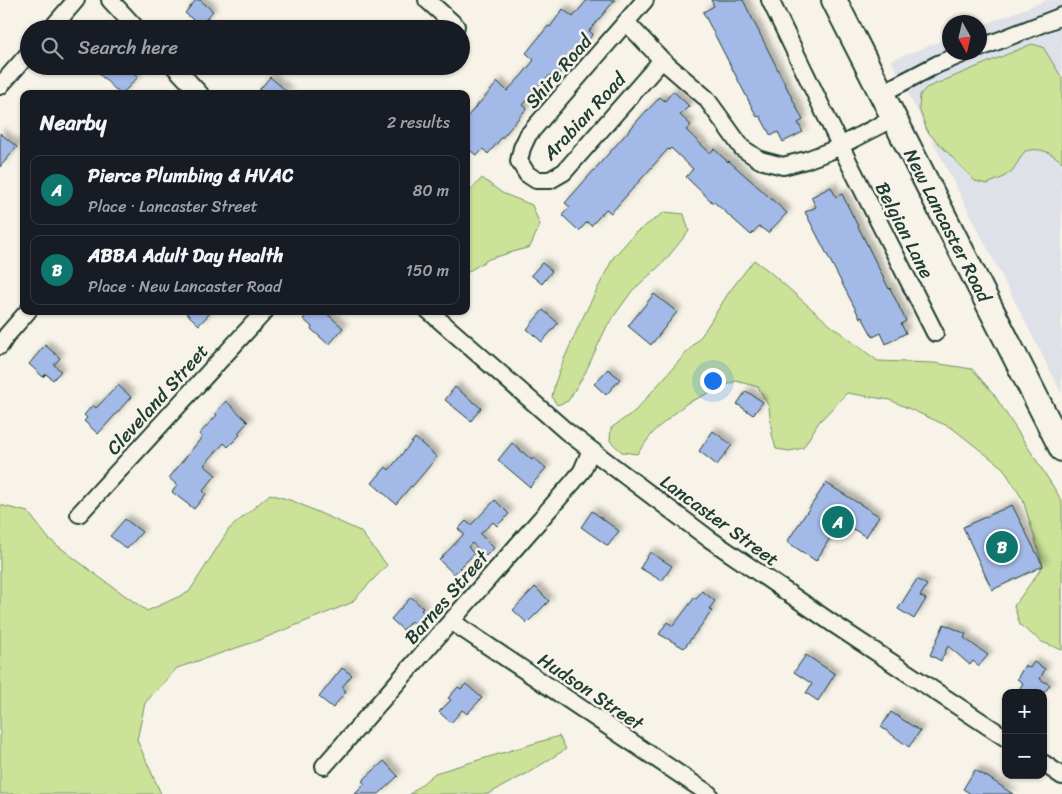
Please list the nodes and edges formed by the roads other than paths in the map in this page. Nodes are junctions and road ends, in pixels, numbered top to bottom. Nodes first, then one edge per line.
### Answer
1 (76, 0) edge
2 (110, 0) edge
3 (427, 0) edge
4 (645, 0) edge
5 (770, 0) edge
6 (834, 0) edge
7 (1062, 16) edge
8 (59, 20) edge
9 (129, 20) edge
10 (449, 20) edge
11 (627, 23) junction
12 (987, 45) edge
13 (662, 60) junction
14 (948, 60) edge
15 (20, 63) edge
16 (182, 75) edge
17 (0, 86) edge
18 (196, 90) edge
19 (882, 93) junction
20 (894, 118) junction
21 (840, 144) junction
22 (527, 174) joint
23 (24, 315) edge
24 (261, 315) edge
25 (434, 315) edge
26 (935, 334) dead end
27 (0, 346) edge
28 (1062, 449) edge
29 (591, 450) junction
30 (79, 514) dead end
31 (451, 621) junction
32 (1002, 735) edge
33 (324, 766) dead end
34 (1047, 766) edge
35 (1062, 776) edge
36 (709, 794) edge

1 - 8 street
2 - 9 street
3 - 10 street
4 - 11 street, Shire Road
5 - 21 street
6 - 19 main road, New Lancaster Road
7 - 12 street
11 - 13 street
11 - 22 street, Shire Road
13 - 21 street
13 - 22 street, Arabian Road
14 - 19 street
15 - 17 street
16 - 18 street
19 - 20 main road, New Lancaster Road
20 - 21 street
20 - 28 main road, New Lancaster Road
21 - 26 street, Belgian Lane
23 - 27 street
24 - 30 street, Cleveland Street
25 - 29 street, Lancaster Street
29 - 31 street, Barnes Street
29 - 32 street, Lancaster Street
31 - 33 street, Barnes Street
31 - 36 street, Hudson Street
34 - 35 street

